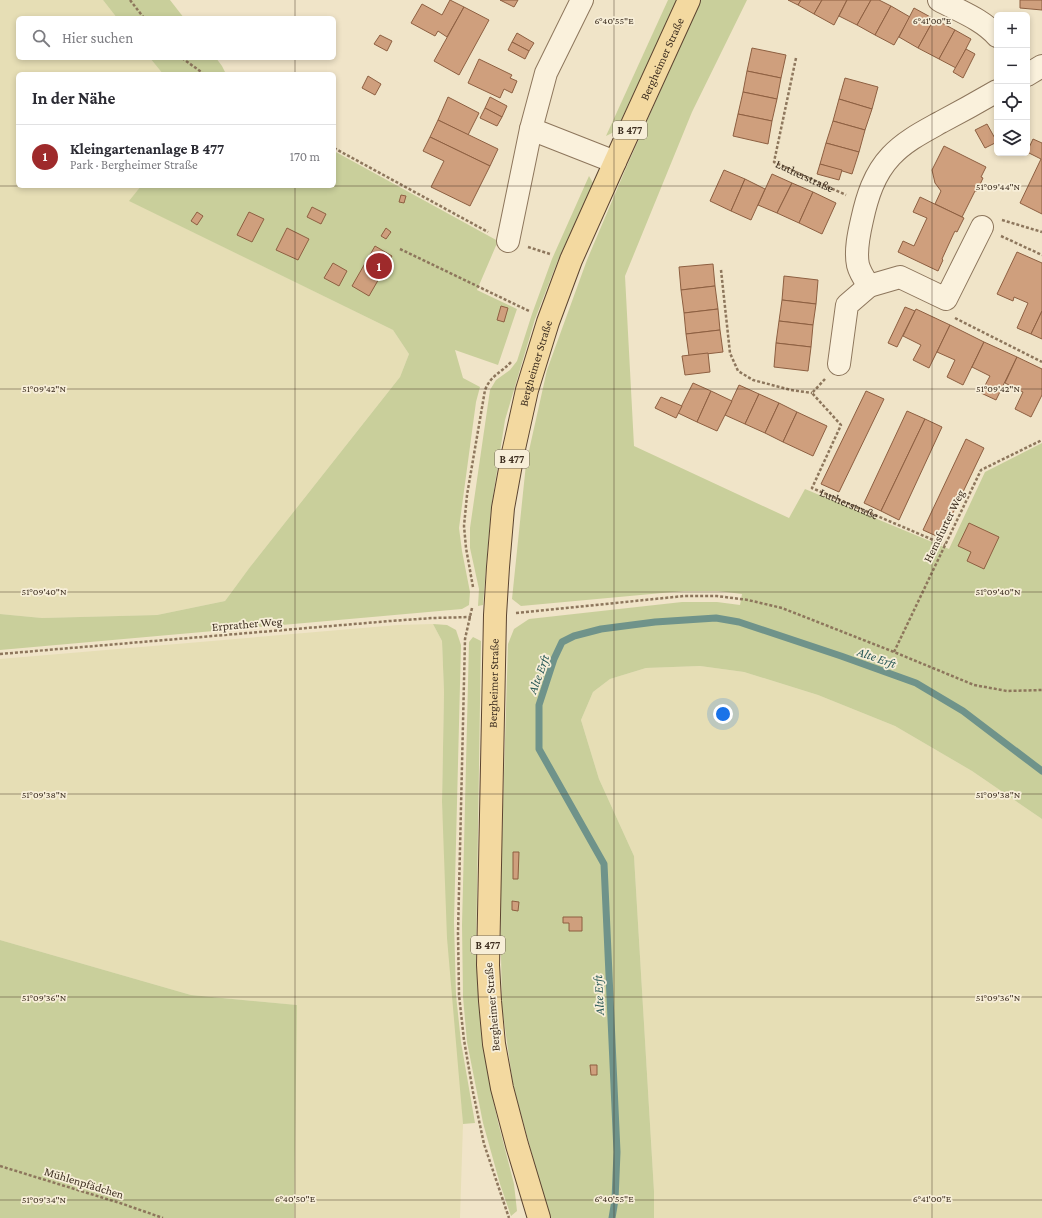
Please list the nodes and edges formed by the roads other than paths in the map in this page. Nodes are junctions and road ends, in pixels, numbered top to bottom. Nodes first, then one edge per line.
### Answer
1 (582, 0) edge
2 (690, 0) edge
3 (940, 0) edge
4 (994, 33) edge
5 (1042, 66) edge
6 (1030, 72) edge
7 (994, 93) edge
8 (531, 129) junction
9 (615, 162) junction
10 (982, 227) road end
11 (508, 241) road end
12 (870, 286) junction
13 (839, 364) road end
14 (539, 1218) edge

1 - 8 street
2 - 9 main road, Bergheimer Straße / B 477
3 - 4 street
5 - 6 street
7 - 12 street
8 - 9 street
8 - 11 street
9 - 14 main road, Bergheimer Straße / B 477
10 - 12 street
12 - 13 street

